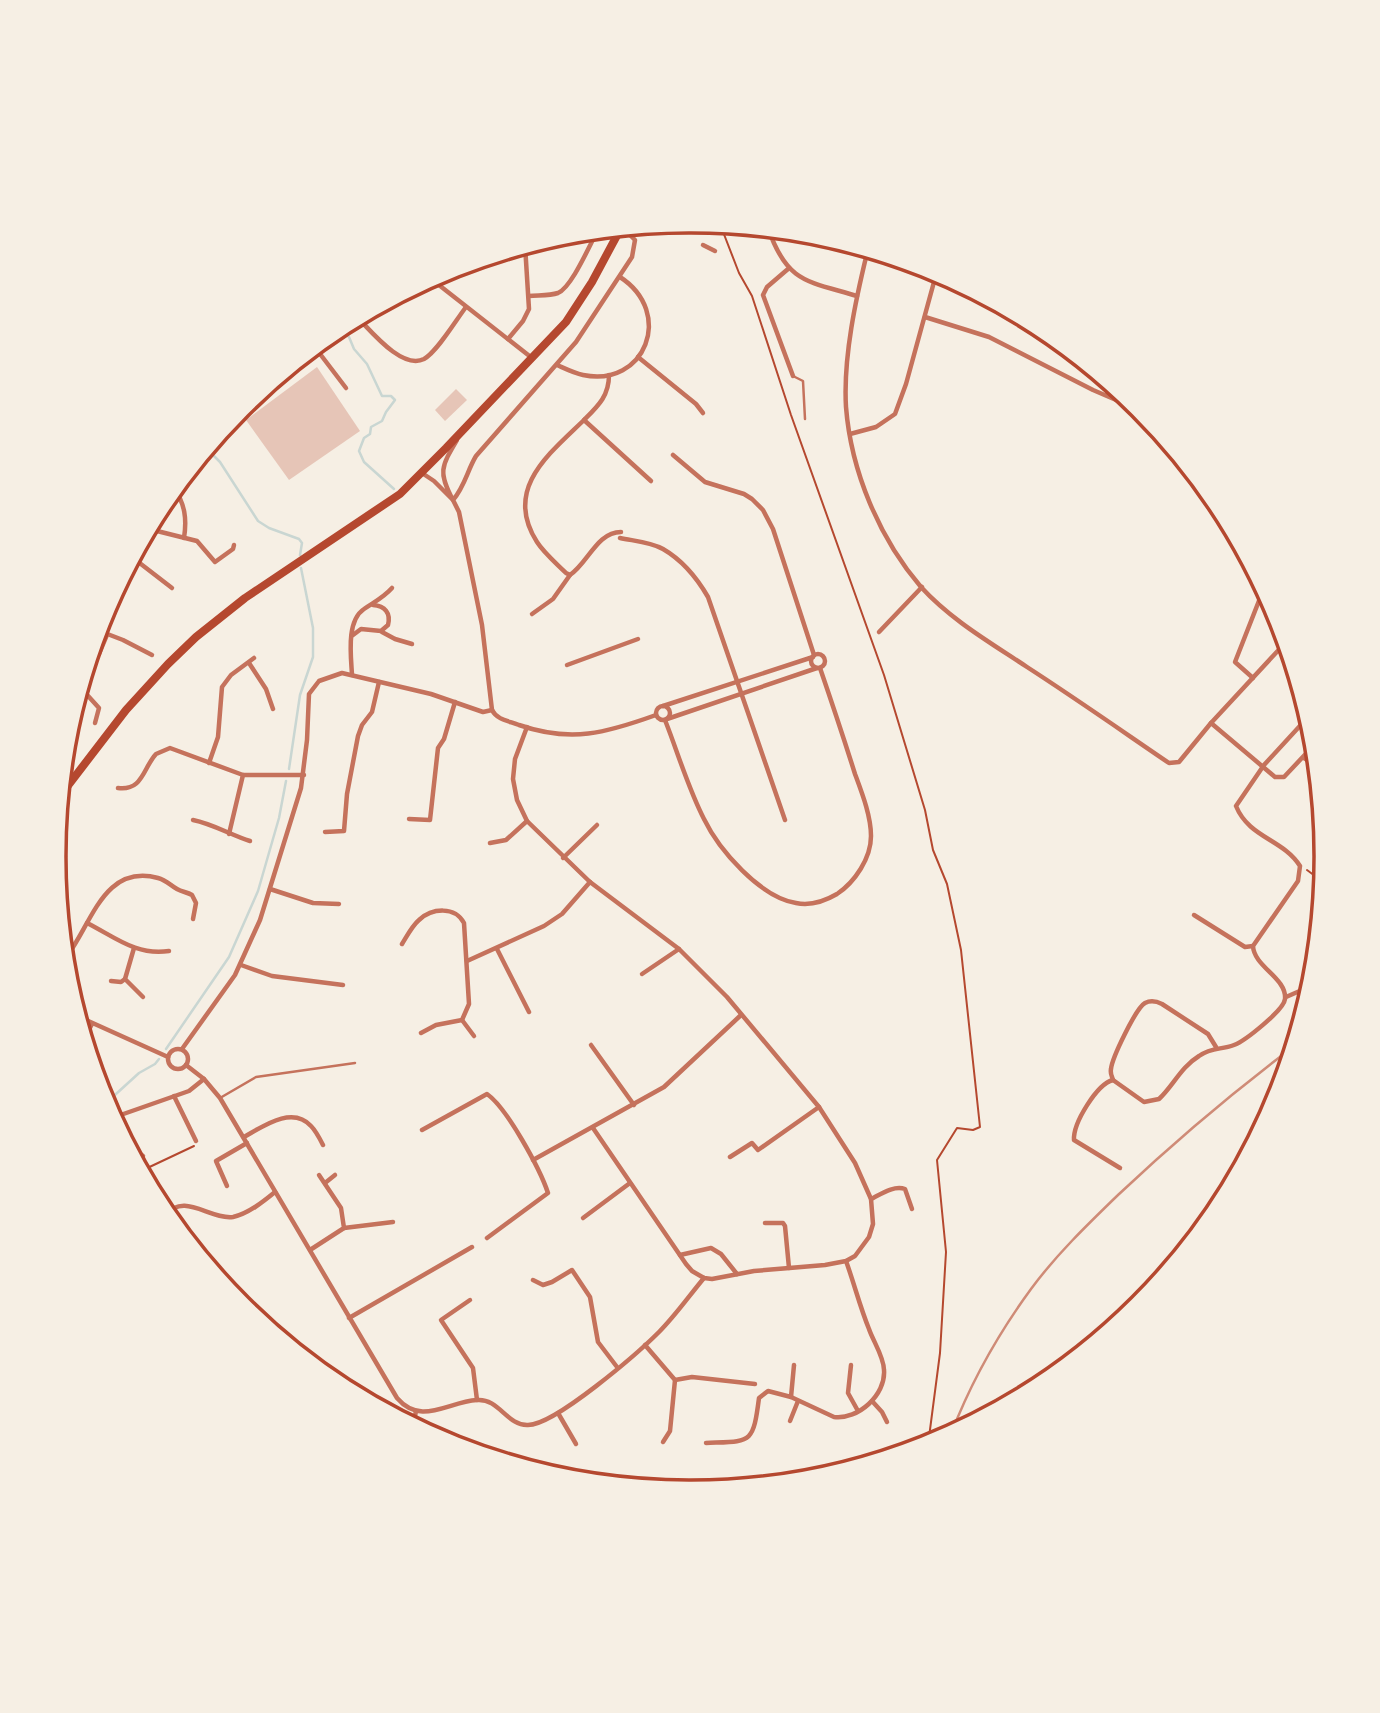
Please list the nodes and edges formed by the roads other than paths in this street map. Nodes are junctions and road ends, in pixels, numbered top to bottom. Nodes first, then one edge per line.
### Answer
1 (630, 236) edge
2 (616, 237) edge
3 (772, 238) edge
4 (592, 241) edge
5 (703, 245) dead end
6 (715, 251) dead end
7 (527, 255) edge
8 (866, 259) edge
9 (788, 269) junction
10 (620, 277) junction
11 (934, 282) edge
12 (439, 285) edge
13 (529, 296) junction
14 (857, 296) junction
15 (466, 307) junction
16 (925, 317) junction
17 (365, 325) edge
18 (508, 339) junction
19 (321, 355) edge
20 (638, 357) junction
21 (532, 359) junction
22 (557, 365) junction
23 (609, 375) junction
24 (793, 376) joint
25 (346, 388) dead end
26 (1112, 398) edge
27 (703, 413) dead end
28 (805, 419) dead end
29 (584, 420) junction
30 (466, 428) junction
31 (850, 434) junction
32 (673, 455) dead end
33 (422, 473) junction
34 (652, 481) dead end
35 (180, 498) edge
36 (453, 500) junction
37 (159, 531) edge
38 (184, 538) junction
39 (234, 545) dead end
40 (140, 564) edge
41 (570, 575) junction
42 (922, 587) junction
43 (391, 588) dead end
44 (172, 589) dead end
45 (1259, 602) edge
46 (372, 605) junction
47 (532, 614) dead end
48 (381, 631) junction
49 (879, 632) dead end
50 (107, 635) edge
51 (353, 635) junction
52 (638, 639) dead end
53 (412, 644) dead end
54 (1278, 651) edge
55 (152, 654) dead end
56 (814, 656) junction
57 (254, 658) dead end
58 (249, 663) junction
59 (567, 665) dead end
60 (818, 668) junction
61 (352, 675) junction
62 (1253, 678) junction
63 (738, 681) junction
64 (379, 682) junction
65 (743, 693) junction
66 (88, 696) edge
67 (455, 702) junction
68 (663, 706) junction
69 (273, 709) dead end
70 (492, 710) junction
71 (656, 715) junction
72 (666, 719) junction
73 (95, 723) dead end
74 (1212, 723) junction
75 (1300, 725) edge
76 (527, 727) junction
77 (1304, 758) edge
78 (209, 763) junction
79 (1264, 765) junction
80 (243, 775) junction
81 (304, 775) junction
82 (71, 781) edge
83 (118, 788) dead end
84 (409, 818) dead end
85 (193, 820) dead end
86 (785, 820) dead end
87 (527, 821) junction
88 (597, 825) dead end
89 (325, 832) dead end
90 (229, 834) junction
91 (250, 841) dead end
92 (490, 843) dead end
93 (563, 858) junction
94 (590, 882) junction
95 (270, 889) junction
96 (340, 904) dead end
97 (1194, 915) dead end
98 (193, 919) dead end
99 (87, 923) junction
100 (402, 944) dead end
101 (1253, 946) junction
102 (73, 948) edge
103 (134, 948) junction
104 (679, 948) junction
105 (496, 949) junction
106 (169, 951) dead end
107 (467, 961) junction
108 (241, 965) junction
109 (642, 974) dead end
110 (125, 979) junction
111 (111, 981) dead end
112 (342, 985) dead end
113 (1299, 991) edge
114 (143, 997) dead end
115 (1286, 997) junction
116 (529, 1012) dead end
117 (741, 1015) junction
118 (462, 1020) junction
119 (92, 1024) edge
120 (421, 1033) dead end
121 (474, 1036) dead end
122 (591, 1045) dead end
123 (1216, 1047) junction
124 (182, 1049) junction
125 (168, 1057) junction
126 (355, 1063) dead end
127 (186, 1065) junction
128 (204, 1079) junction
129 (1113, 1080) junction
130 (174, 1096) junction
131 (220, 1098) junction
132 (634, 1105) junction
133 (819, 1107) junction
134 (123, 1115) edge
135 (593, 1128) junction
136 (422, 1130) dead end
137 (244, 1137) junction
138 (197, 1142) road end
139 (247, 1143) junction
140 (323, 1145) dead end
141 (730, 1157) dead end
142 (533, 1160) junction
143 (1120, 1168) dead end
144 (319, 1175) dead end
145 (335, 1175) dead end
146 (325, 1182) junction
147 (630, 1183) junction
148 (228, 1186) dead end
149 (275, 1192) junction
150 (871, 1199) junction
151 (176, 1208) edge
152 (912, 1209) dead end
153 (583, 1218) dead end
154 (393, 1222) dead end
155 (765, 1223) dead end
156 (344, 1228) junction
157 (487, 1238) dead end
158 (472, 1247) dead end
159 (310, 1250) junction
160 (680, 1255) junction
161 (846, 1261) junction
162 (789, 1268) junction
163 (737, 1273) junction
164 (704, 1278) junction
165 (533, 1280) dead end
166 (470, 1300) dead end
167 (349, 1318) junction
168 (645, 1345) junction
169 (793, 1365) dead end
170 (851, 1365) dead end
171 (617, 1367) junction
172 (674, 1380) junction
173 (755, 1384) dead end
174 (791, 1397) junction
175 (477, 1400) junction
176 (798, 1401) junction
177 (872, 1401) junction
178 (416, 1411) junction
179 (858, 1411) junction
180 (558, 1413) junction
181 (415, 1416) edge
182 (790, 1421) dead end
183 (887, 1422) dead end
184 (663, 1442) dead end
185 (706, 1443) dead end
186 (576, 1444) dead end

1 - 10 street
2 - 21 highway
3 - 9 street
4 - 13 street
5 - 6 street
7 - 13 street
8 - 14 street
9 - 14 street
9 - 24 street
10 - 20 street
10 - 22 street
11 - 16 street
12 - 15 street
13 - 18 street
14 - 31 street
15 - 17 street
15 - 18 street
16 - 26 street
16 - 31 street
18 - 21 street
19 - 25 street
20 - 23 street
20 - 27 street
21 - 30 highway
22 - 23 street
22 - 36 street
23 - 29 street
24 - 28 lane
29 - 34 street
29 - 41 street
30 - 33 highway
30 - 36 street
31 - 42 street
32 - 56 street
33 - 36 street
33 - 82 highway
35 - 38 street
36 - 70 street
37 - 38 street
38 - 39 street
40 - 44 street
41 - 47 street
41 - 63 street
42 - 49 street
42 - 74 street
43 - 46 street
45 - 62 street
46 - 48 street
46 - 51 street
48 - 51 street
48 - 53 street
50 - 55 street
51 - 61 street
52 - 59 street
54 - 62 street
56 - 60 street
56 - 60 street
56 - 63 street
57 - 58 street
58 - 69 street
58 - 78 street
60 - 65 street
60 - 72 street
61 - 64 street
61 - 81 street
62 - 74 street
63 - 65 street
63 - 68 street
64 - 67 street
64 - 89 street
65 - 72 street
65 - 86 street
66 - 73 street
67 - 70 street
67 - 84 street
68 - 71 street
68 - 72 street
70 - 76 street
71 - 72 street
71 - 76 street
74 - 79 street
75 - 79 street
76 - 87 street
77 - 79 street
78 - 80 street
78 - 83 street
79 - 101 street
80 - 81 street
80 - 90 street
81 - 95 street
85 - 90 street
87 - 92 street
87 - 93 street
88 - 93 street
90 - 91 street
93 - 94 street
94 - 104 street
94 - 105 street
95 - 96 street
95 - 108 street
97 - 101 street
98 - 99 street
99 - 102 street
99 - 103 street
100 - 107 street
101 - 115 street
103 - 106 street
103 - 110 street
104 - 109 street
104 - 117 street
105 - 107 street
105 - 116 street
107 - 118 street
108 - 112 street
108 - 124 street
110 - 111 street
110 - 114 street
113 - 115 street
115 - 123 street
117 - 132 street
117 - 133 street
118 - 120 street
118 - 121 street
119 - 125 street
122 - 132 street
123 - 129 street
123 - 129 street
124 - 125 street
124 - 127 street
125 - 127 street
126 - 131 lane
127 - 128 street
128 - 130 street
128 - 131 street
129 - 143 street
130 - 134 street
130 - 138 street
131 - 137 street
132 - 135 street
133 - 141 street
133 - 150 street
135 - 142 street
135 - 147 street
136 - 142 street
137 - 139 street
137 - 140 street
139 - 148 street
139 - 149 street
142 - 157 street
144 - 146 street
145 - 146 street
146 - 156 street
147 - 153 street
147 - 160 street
149 - 151 street
149 - 159 street
150 - 152 street
150 - 161 street
154 - 156 street
155 - 162 street
156 - 159 street
158 - 167 street
159 - 167 street
160 - 163 street
160 - 164 street
161 - 162 street
161 - 177 street
162 - 163 street
163 - 164 street
164 - 168 street
165 - 171 street
166 - 175 street
167 - 178 street
168 - 171 street
168 - 172 street
169 - 174 street
170 - 179 street
171 - 180 street
172 - 173 street
172 - 184 street
174 - 176 street
174 - 185 street
175 - 178 street
175 - 180 street
176 - 179 street
176 - 182 street
177 - 179 street
177 - 183 street
178 - 181 street
180 - 186 street

